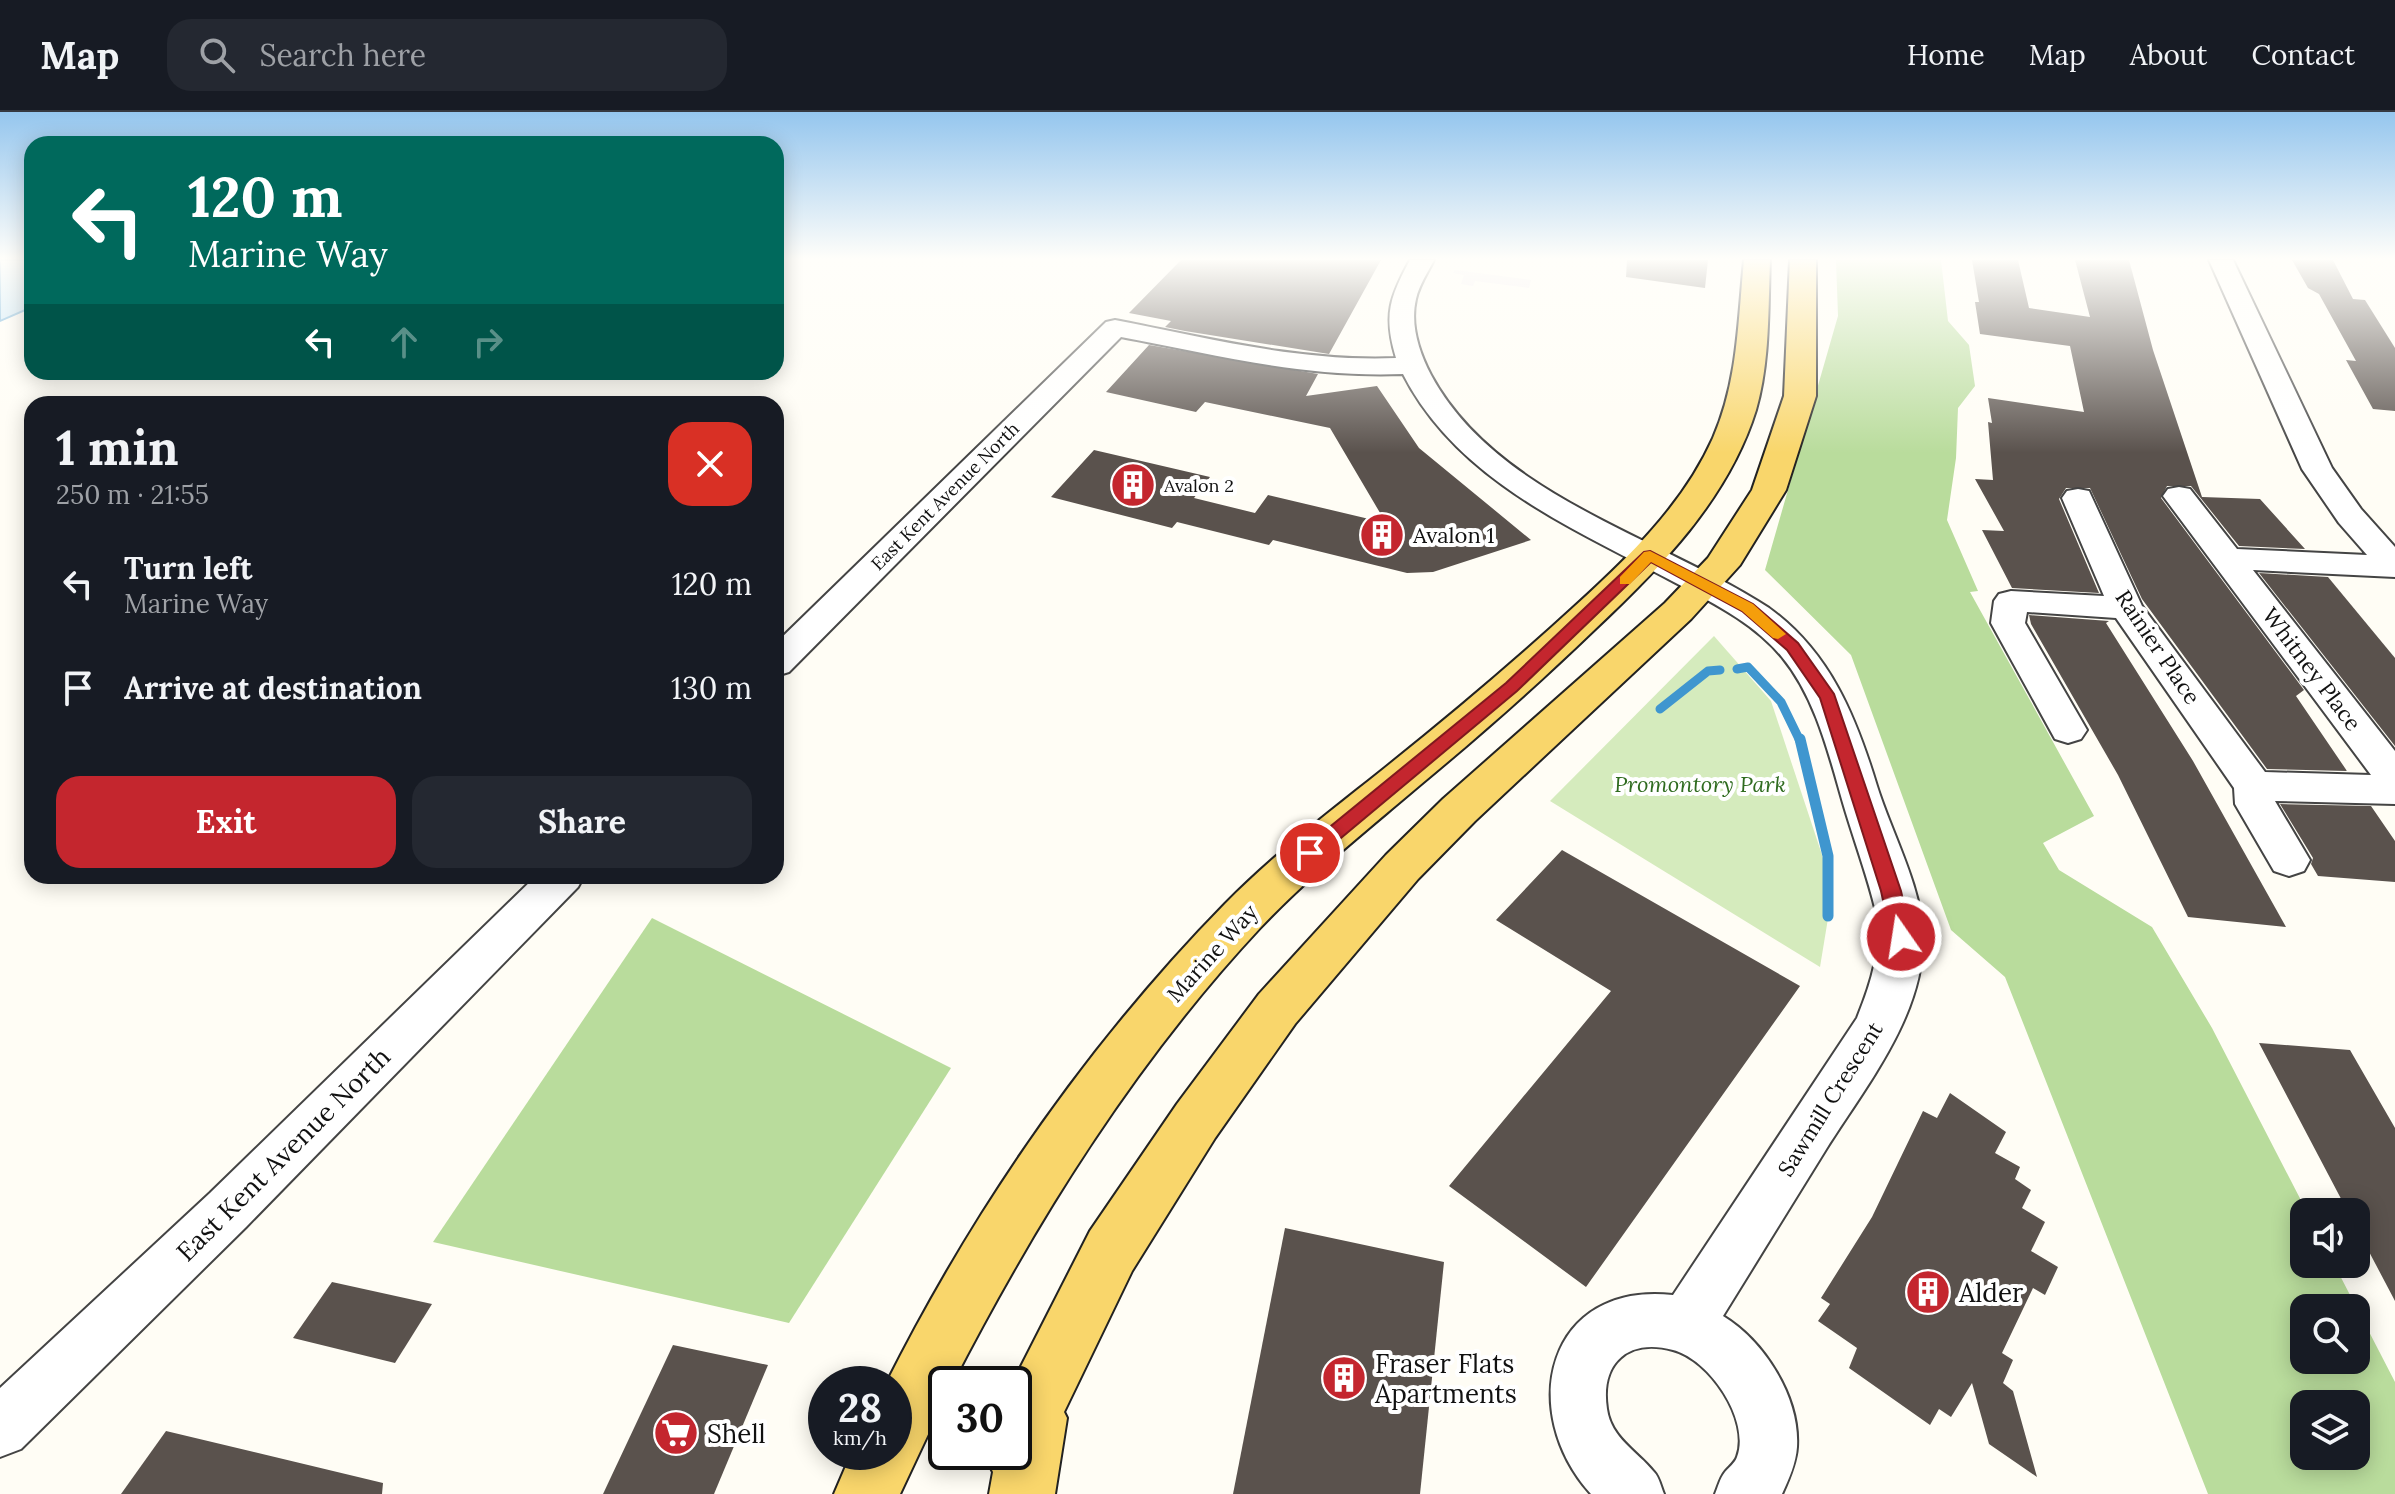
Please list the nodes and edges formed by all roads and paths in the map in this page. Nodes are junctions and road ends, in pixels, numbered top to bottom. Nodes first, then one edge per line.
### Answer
1 (1403, 324) edge
2 (1751, 324) edge
3 (1802, 324) edge
4 (2251, 324) edge
5 (1412, 365) junction
6 (2179, 496) dead end
7 (2078, 498) dead end
8 (1650, 555) junction
9 (2228, 559) junction
10 (2395, 567) edge
11 (1704, 584) junction
12 (2126, 608) junction
13 (784, 656) edge
14 (2068, 730) dead end
15 (2395, 779) edge
16 (2254, 786) junction
17 (2395, 790) edge
18 (2289, 860) dead end
19 (555, 884) edge
20 (1685, 1326) junction
21 (912, 1396) edge
22 (1032, 1413) edge
23 (0, 1428) edge
24 (878, 1470) edge
25 (1002, 1470) edge
26 (1022, 1470) edge
27 (867, 1494) edge
28 (989, 1494) edge
29 (1022, 1494) edge
30 (1634, 1494) edge
31 (1745, 1494) edge

1 - 5 street, Sawmill Crescent
2 - 8 main road, Marine Way
3 - 11 main road
4 - 10 street
5 - 8 street, Sawmill Crescent
5 - 13 street, East Kent Avenue North
6 - 9 street, Whitney Place
7 - 12 street, Rainier Place
8 - 11 street, Sawmill Crescent
8 - 21 main road, Marine Way
9 - 10 street
9 - 15 street, Whitney Place
11 - 20 street, Sawmill Crescent
11 - 22 main road
12 - 14 street
12 - 16 street, Rainier Place
16 - 17 street
16 - 18 street, Rainier Place
19 - 23 street, East Kent Avenue North
20 - 30 street
20 - 31 street
24 - 27 main road
25 - 28 main road
26 - 29 main road

